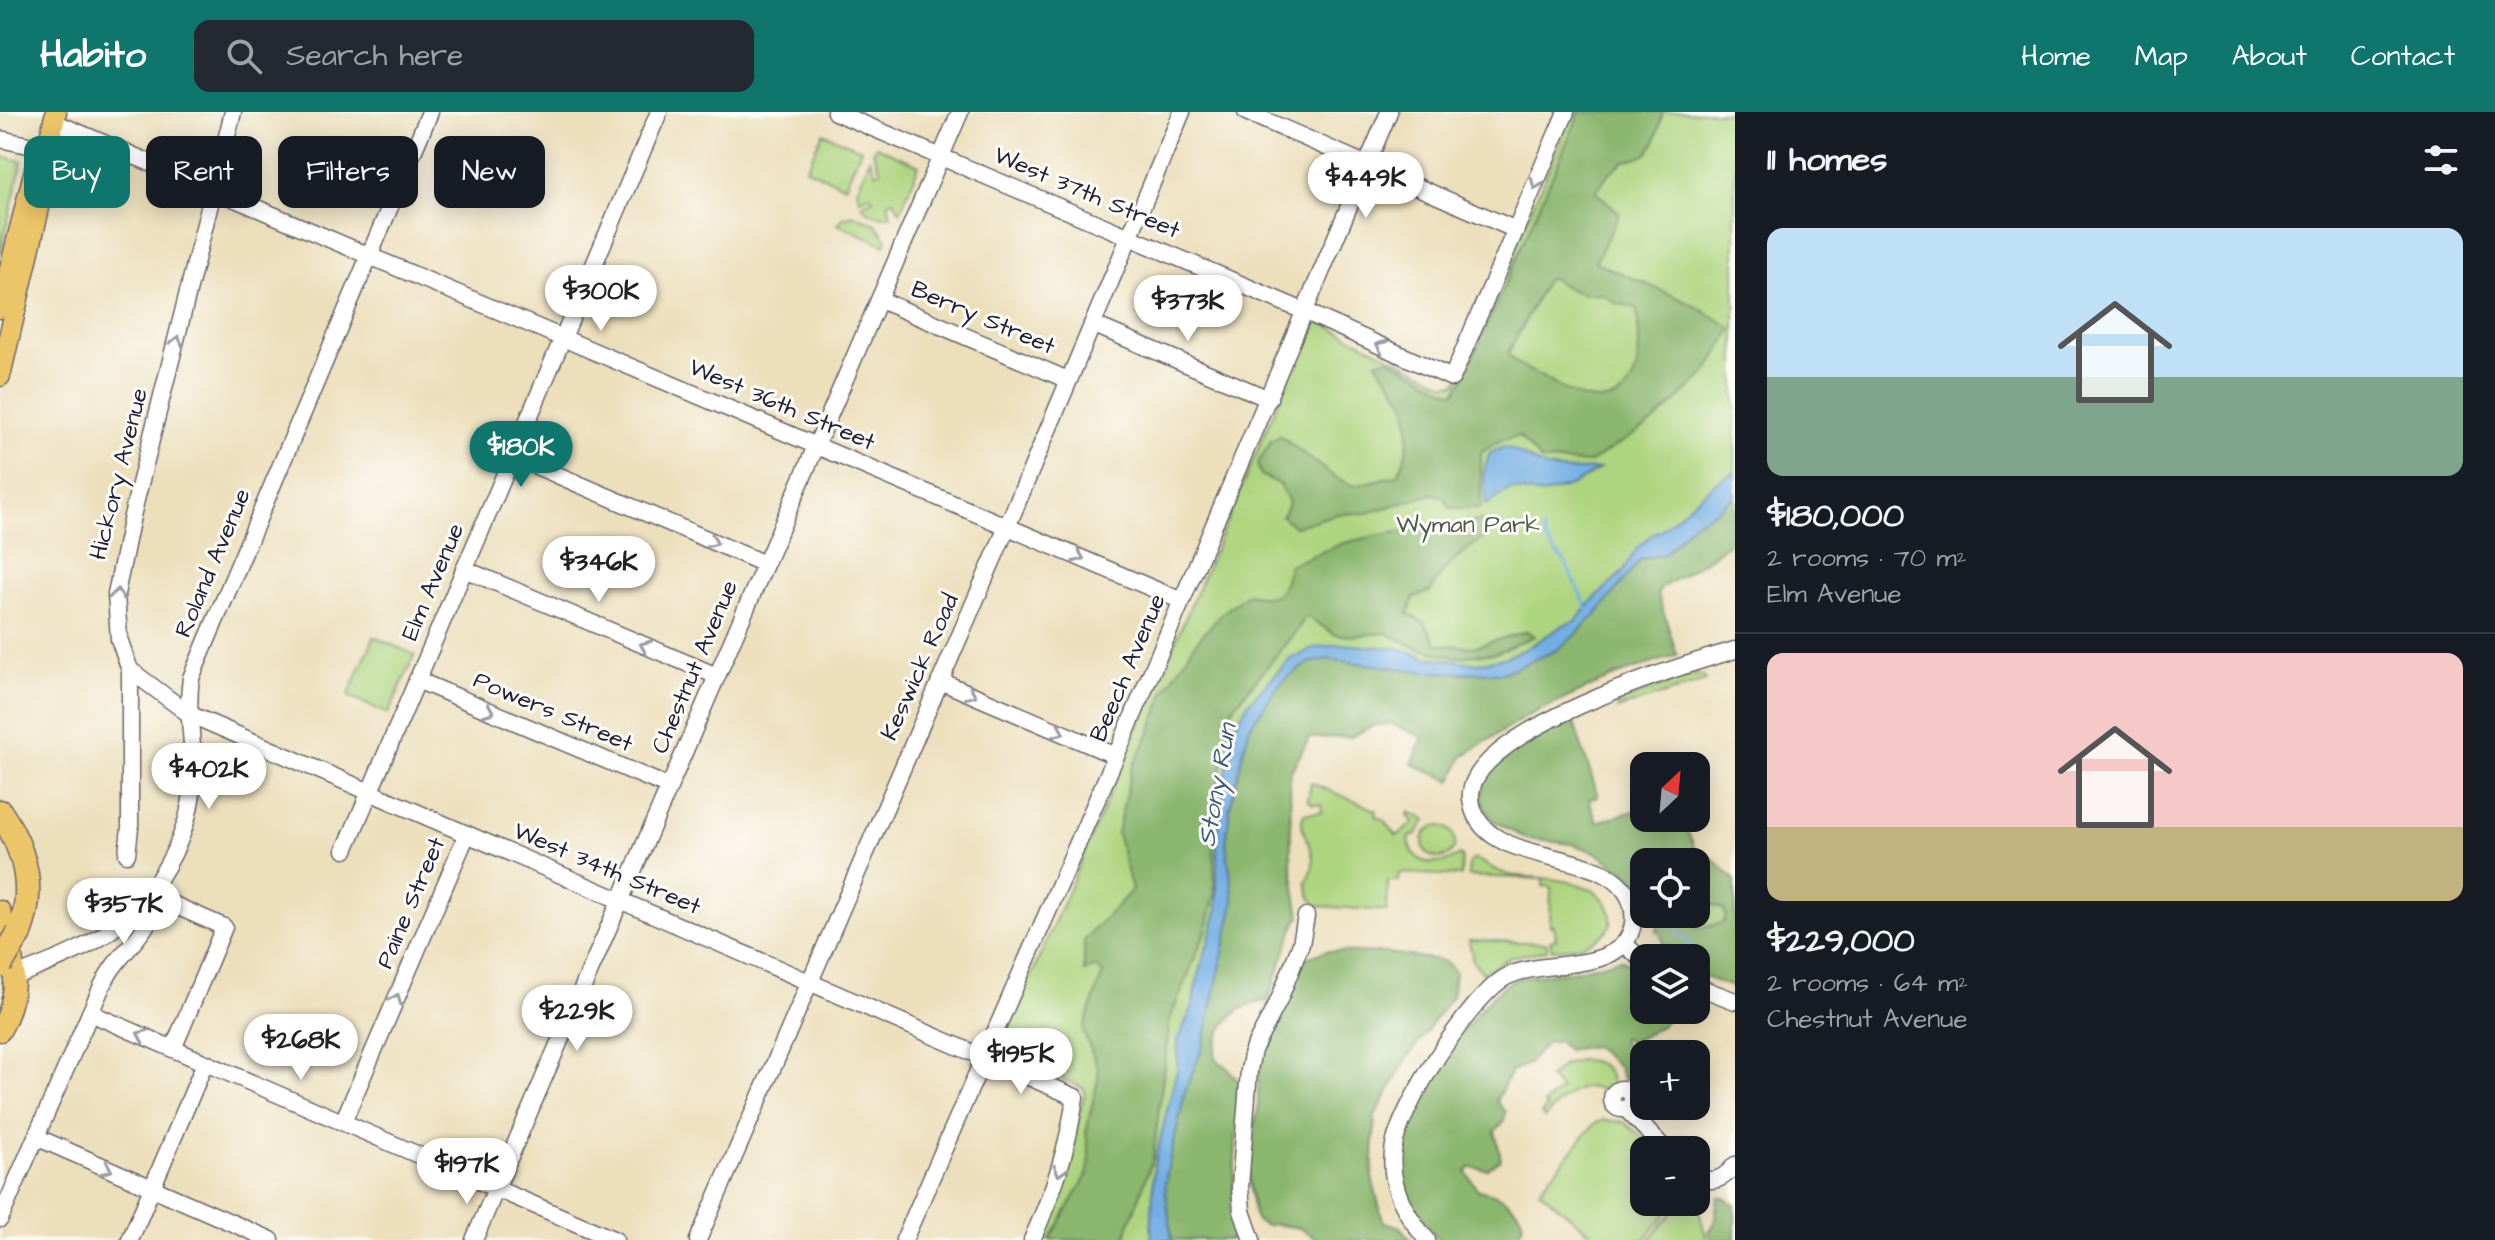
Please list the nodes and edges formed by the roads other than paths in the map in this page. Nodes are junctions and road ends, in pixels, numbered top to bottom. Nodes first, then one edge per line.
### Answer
1 (233, 112) edge
2 (430, 112) edge
3 (659, 112) edge
4 (835, 112) edge
5 (960, 112) edge
6 (1182, 112) edge
7 (1246, 112) edge
8 (1389, 112) edge
9 (1566, 112) edge
10 (55, 117) edge
11 (227, 136) edge
12 (0, 139) edge
13 (24, 144) edge
14 (941, 157) junction
15 (146, 158) edge
16 (1367, 164) junction
17 (25, 208) edge
18 (39, 208) edge
19 (209, 208) edge
20 (260, 208) edge
21 (1516, 230) junction
22 (1130, 238) junction
23 (371, 256) junction
24 (880, 300) junction
25 (0, 308) edge
26 (1306, 312) junction
27 (1092, 324) junction
28 (563, 338) junction
29 (0, 376) edge
30 (1068, 380) junction
31 (1269, 399) junction
32 (816, 446) junction
33 (513, 456) junction
34 (1007, 527) junction
35 (765, 564) junction
36 (464, 569) junction
37 (1182, 601) junction
38 (1735, 650) edge
39 (130, 670) junction
40 (717, 676) junction
41 (417, 680) junction
42 (940, 681) junction
43 (189, 714) junction
44 (1116, 756) junction
45 (669, 787) junction
46 (370, 792) junction
47 (0, 812) edge
48 (467, 834) junction
49 (345, 850) dead end
50 (127, 854) dead end
51 (154, 893) junction
52 (620, 901) junction
53 (0, 911) edge
54 (1306, 916) dead end
55 (1624, 944) junction
56 (1630, 949) edge
57 (8, 971) edge
58 (810, 982) junction
59 (1710, 991) edge
60 (1735, 1001) edge
61 (90, 1013) junction
62 (0, 1031) edge
63 (173, 1049) junction
64 (984, 1058) junction
65 (205, 1063) junction
66 (1626, 1109) dead end
67 (343, 1122) junction
68 (1652, 1136) edge
69 (36, 1137) junction
70 (1735, 1165) edge
71 (1710, 1179) edge
72 (152, 1188) junction
73 (496, 1189) junction
74 (0, 1219) edge
75 (130, 1240) edge
76 (271, 1240) edge
77 (474, 1240) edge
78 (615, 1240) edge
79 (698, 1240) edge
80 (904, 1240) edge
81 (1032, 1240) edge
82 (1252, 1240) edge
83 (1427, 1240) edge

1 - 11 street, Hickory Avenue
2 - 23 street, Roland Avenue
3 - 28 street, Elm Avenue
4 - 14 street, West 37th Street
5 - 14 street, Chestnut Avenue
6 - 22 street, Keswick Road
7 - 16 street
8 - 16 street, Beech Avenue
9 -> 21 street
10 - 15 street, West 36th Street
12 - 13 street
14 - 22 street, West 37th Street
14 - 24 street, Chestnut Avenue
16 - 21 street
16 - 26 street, Beech Avenue
17 - 25 main road
18 - 29 main road
39 -> 19 street, Hickory Avenue
20 - 23 street, West 36th Street
21 -> 26 street, West 37th Street
22 - 26 street, West 37th Street
22 - 27 street, Keswick Road
23 - 28 street, West 36th Street
23 - 43 street, Roland Avenue
24 - 30 street, Berry Street
24 - 32 street, Chestnut Avenue
26 - 31 street, Beech Avenue
27 - 30 street, Keswick Road
27 - 31 street, Berry Street
28 - 32 street, West 36th Street
28 - 33 street, Elm Avenue
30 - 34 street, Keswick Road
31 - 37 street, Beech Avenue
32 - 34 street, West 36th Street
32 - 35 street, Chestnut Avenue
33 -> 35 street
33 - 36 street, Elm Avenue
34 -> 37 street, West 36th Street
34 - 42 street, Keswick Road
35 - 40 street, Chestnut Avenue
40 -> 36 street
36 - 41 street, Elm Avenue
37 - 44 street, Beech Avenue
38 - 55 street
39 - 43 street, West 34th Street
39 - 50 street, Hickory Avenue
40 - 45 street, Chestnut Avenue
41 -> 45 street, Powers Street
41 - 46 street, Elm Avenue
42 -> 44 street
42 - 58 street, Keswick Road
43 - 46 street, West 34th Street
43 - 51 street, Roland Avenue
44 - 64 street, Beech Avenue
45 - 52 street, Chestnut Avenue
46 - 48 street, West 34th Street
46 - 49 street, Elm Avenue
47 - 57 highway, bridge
48 - 52 street, West 34th Street
67 -> 48 street, Paine Street
51 - 57 street, Roland Avenue
51 - 61 street
51 - 63 street
52 - 58 street, West 34th Street
52 - 73 street, Chestnut Avenue
53 - 57 main road
54 - 82 street
55 - 56 street
55 - 83 street
57 - 62 main road
58 - 64 street, West 34th Street
58 - 79 street, Keswick Road
59 - 60 street
63 -> 61 street
61 - 69 street
63 - 65 street
64 - 80 street, Beech Avenue
64 -> 81 street, West 34th Street
65 - 67 street
65 - 72 street
66 - 68 street
67 - 73 street
69 -> 72 street
69 - 74 street
70 - 71 street
72 - 75 street
72 - 76 street
73 - 77 street, Chestnut Avenue
73 - 78 street

